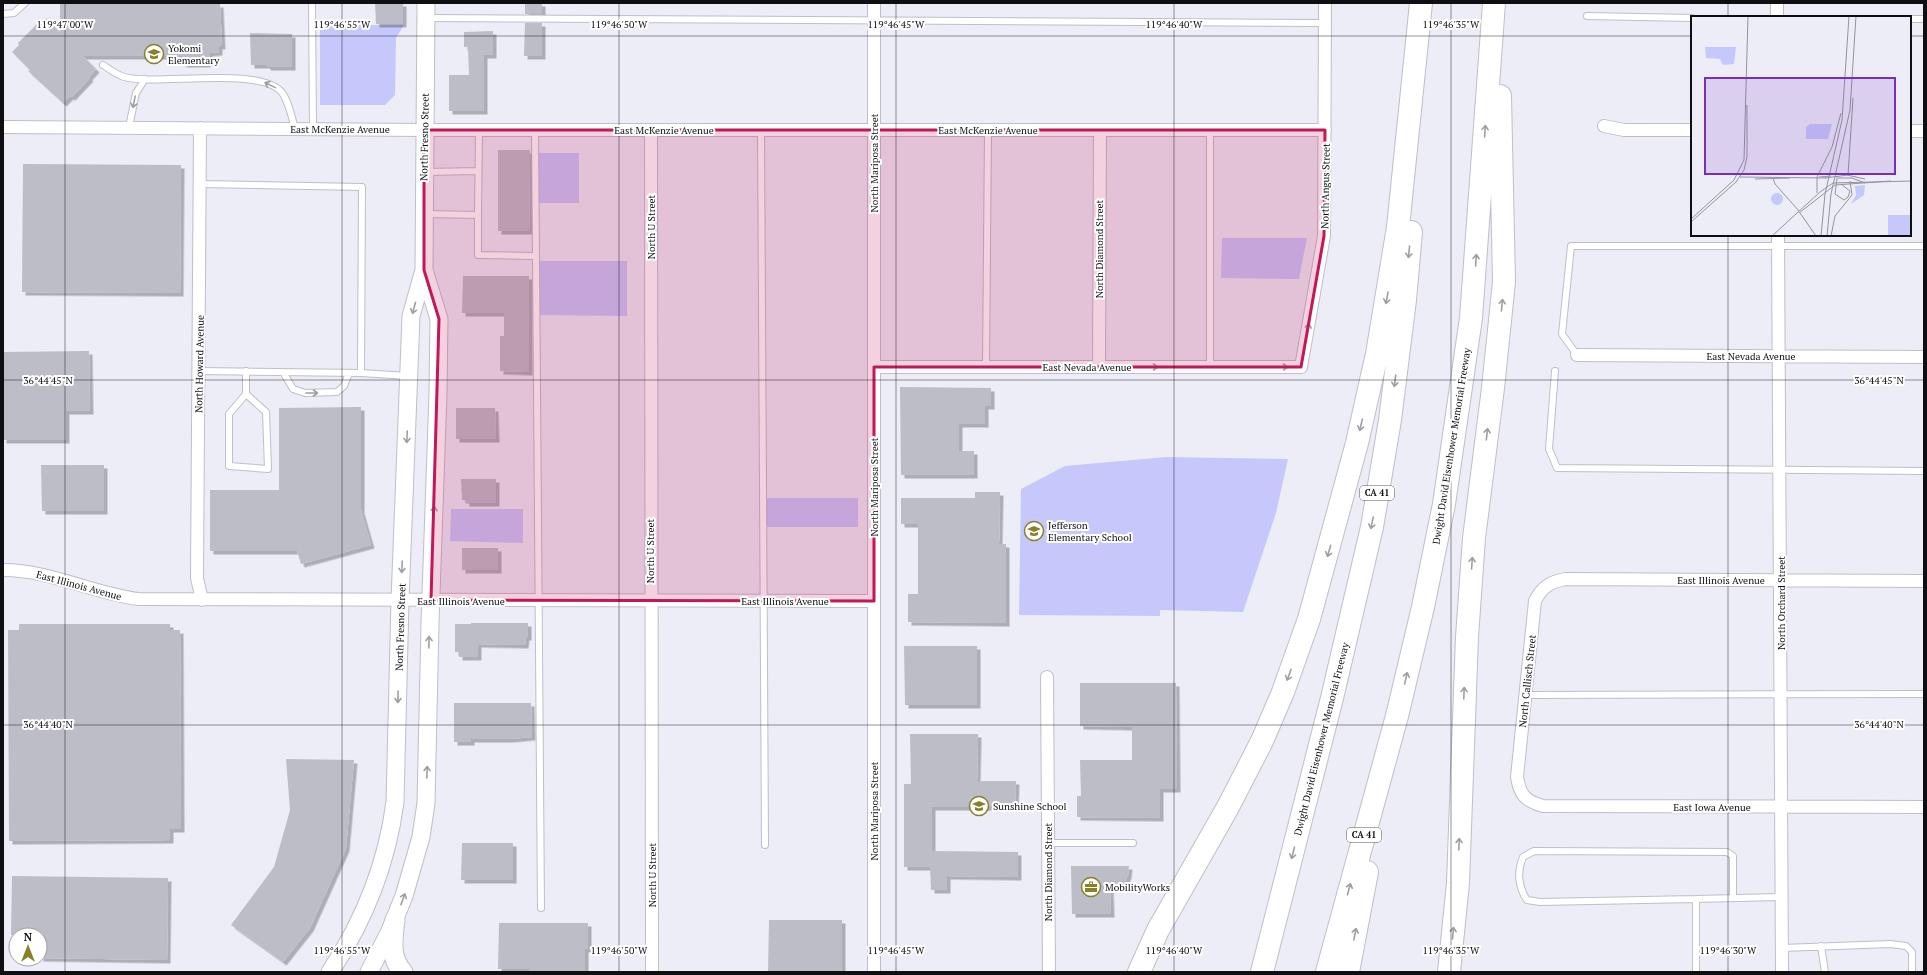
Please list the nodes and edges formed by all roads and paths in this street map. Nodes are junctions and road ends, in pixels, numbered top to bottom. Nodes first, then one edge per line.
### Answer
1 (24, 3) edge
2 (312, 3) edge
3 (874, 3) edge
4 (1325, 3) edge
5 (1421, 3) edge
6 (1424, 3) edge
7 (1494, 3) edge
8 (1498, 3) edge
9 (1777, 3) edge
10 (426, 10) edge
11 (3, 14) edge
12 (1587, 16) dead end
13 (1777, 16) edge
14 (1691, 18) edge
15 (1911, 19) edge
16 (1924, 19) edge
17 (874, 20) junction
18 (1325, 23) junction
19 (103, 65) dead end
20 (145, 79) junction
21 (1604, 126) dead end
22 (3, 127) edge
23 (129, 127) junction
24 (200, 128) junction
25 (295, 129) junction
26 (313, 129) junction
27 (424, 130) junction
28 (479, 130) junction
29 (535, 130) junction
30 (651, 130) junction
31 (761, 130) junction
32 (874, 130) junction
33 (988, 130) junction
34 (1100, 130) junction
35 (1210, 130) junction
36 (1325, 130) junction
37 (1691, 130) edge
38 (1911, 131) edge
39 (1924, 131) edge
40 (478, 171) junction
41 (424, 172) junction
42 (200, 184) junction
43 (424, 214) junction
44 (478, 215) junction
45 (1778, 241) edge
46 (1924, 246) edge
47 (536, 256) junction
48 (424, 270) junction
49 (1577, 355) joint
50 (1779, 356) junction
51 (1924, 357) edge
52 (874, 367) junction
53 (986, 367) junction
54 (1099, 367) junction
55 (1210, 367) junction
56 (1301, 367) joint
57 (199, 371) junction
58 (246, 371) junction
59 (1555, 371) dead end
60 (283, 372) junction
61 (349, 373) junction
62 (360, 373) junction
63 (409, 376) junction
64 (246, 394) junction
65 (1779, 470) junction
66 (1924, 471) edge
67 (3, 570) edge
68 (1781, 581) junction
69 (1924, 581) edge
70 (1544, 587) joint
71 (202, 600) junction
72 (430, 600) junction
73 (538, 600) junction
74 (650, 600) junction
75 (400, 601) junction
76 (764, 601) junction
77 (874, 601) junction
78 (1047, 677) dead end
79 (1780, 693) junction
80 (1924, 694) edge
81 (1526, 695) junction
82 (1397, 716) junction
83 (1517, 777) joint
84 (1782, 807) junction
85 (1924, 807) edge
86 (1048, 843) junction
87 (1133, 844) dead end
88 (765, 845) dead end
89 (1782, 897) junction
90 (1733, 898) junction
91 (1696, 899) junction
92 (541, 908) dead end
93 (395, 920) junction
94 (1821, 946) junction
95 (1782, 948) junction
96 (330, 972) edge
97 (369, 972) edge
98 (403, 972) edge
99 (652, 972) edge
100 (874, 972) edge
101 (1049, 972) edge
102 (1139, 972) edge
103 (1262, 972) edge
104 (1327, 972) edge
105 (1348, 972) edge
106 (1449, 972) edge
107 (1696, 972) edge
108 (1782, 972) edge
109 (1825, 972) edge
110 (1912, 972) edge

1 - 11 lane
2 - 26 lane
3 - 17 street, North Mariposa Street
4 - 18 street, North Angus Street
5 -> 102 highway
6 -> 103 highway, Dwight David Eisenhower Memorial Freeway / CA 41
82 -> 7 highway, Dwight David Eisenhower Memorial Freeway / CA 41
106 -> 8 highway
9 - 13 street
10 - 17 lane
10 - 27 main road, North Fresno Street
12 - 14 lane
15 - 16 lane
17 - 18 lane
17 - 32 street, North Mariposa Street
18 - 36 street, North Angus Street
19 - 20 lane
20 -> 23 lane
25 -> 20 lane
21 - 37 street
22 - 23 street, East McKenzie Avenue
23 - 24 street, East McKenzie Avenue
24 - 25 street, East McKenzie Avenue
24 - 42 street, North Howard Avenue
25 - 26 street, East McKenzie Avenue
26 - 27 street, East McKenzie Avenue
27 - 28 street, East McKenzie Avenue
27 - 41 main road, North Fresno Street
28 - 29 street, East McKenzie Avenue
28 - 40 lane
29 - 30 street, East McKenzie Avenue
29 - 47 lane
30 - 31 street, East McKenzie Avenue
30 - 74 street, North U Street
31 - 32 street, East McKenzie Avenue
31 - 76 lane
32 - 33 street, East McKenzie Avenue
32 - 52 street, North Mariposa Street
33 - 34 street, East McKenzie Avenue
33 - 53 lane
34 - 35 street, East McKenzie Avenue
34 - 54 street, North Diamond Street
35 - 36 street, East McKenzie Avenue
35 - 55 lane
56 -> 36 street, North Angus Street
38 - 39 street
40 - 41 lane
40 - 44 lane
41 - 43 main road, North Fresno Street
42 - 57 street, North Howard Avenue
42 - 62 lane
43 - 44 lane
43 - 48 main road, North Fresno Street
44 - 47 lane
45 - 46 lane
45 - 49 lane
45 - 50 street, North Orchard Street
47 - 73 lane
48 -> 63 main road, North Fresno Street
72 -> 48 main road, North Fresno Street
49 - 50 street, East Nevada Avenue
50 - 51 street, East Nevada Avenue
50 - 65 street, North Orchard Street
52 - 53 street, East Nevada Avenue
52 - 77 street, North Mariposa Street
53 - 54 street, East Nevada Avenue
54 -> 55 street, East Nevada Avenue
55 -> 56 street, East Nevada Avenue
57 - 58 lane
57 - 71 street, North Howard Avenue
58 - 60 lane
58 - 64 lane
59 - 65 lane
60 - 61 lane
60 -> 61 lane
61 - 62 lane
62 - 63 lane
63 -> 75 main road, North Fresno Street
64 - 64 lane
65 - 66 lane
65 - 68 street, North Orchard Street
67 - 71 street, East Illinois Avenue
68 - 69 street, East Illinois Avenue
68 - 70 street, East Illinois Avenue
68 - 79 street, North Orchard Street
70 - 81 street, North Callisch Street
71 - 75 street, East Illinois Avenue
72 - 73 street, East Illinois Avenue
72 - 75 street, East Illinois Avenue
93 -> 72 main road, North Fresno Street
73 - 74 street, East Illinois Avenue
73 - 92 lane
74 - 76 street, East Illinois Avenue
74 - 99 street, North U Street
75 -> 96 main road, North Fresno Street
76 - 77 street, East Illinois Avenue
76 - 88 lane
77 - 100 street, North Mariposa Street
78 - 86 street, North Diamond Street
79 - 80 lane
79 - 81 lane
79 - 84 street, North Orchard Street
81 - 83 street, North Callisch Street
104 -> 82 highway, Dwight David Eisenhower Memorial Freeway / CA 41
105 -> 82 highway
83 - 84 street, East Iowa Avenue
84 - 85 street, East Iowa Avenue
84 - 89 street, North Orchard Street
86 - 87 lane
86 - 101 street, North Diamond Street
89 - 90 lane
89 - 95 street, North Orchard Street
90 - 91 lane
90 - 91 lane
91 - 107 lane
93 - 97 main road, North Fresno Street
93 - 98 main road
94 - 95 lane
94 - 109 lane
94 - 110 lane
95 - 108 street, North Orchard Street

